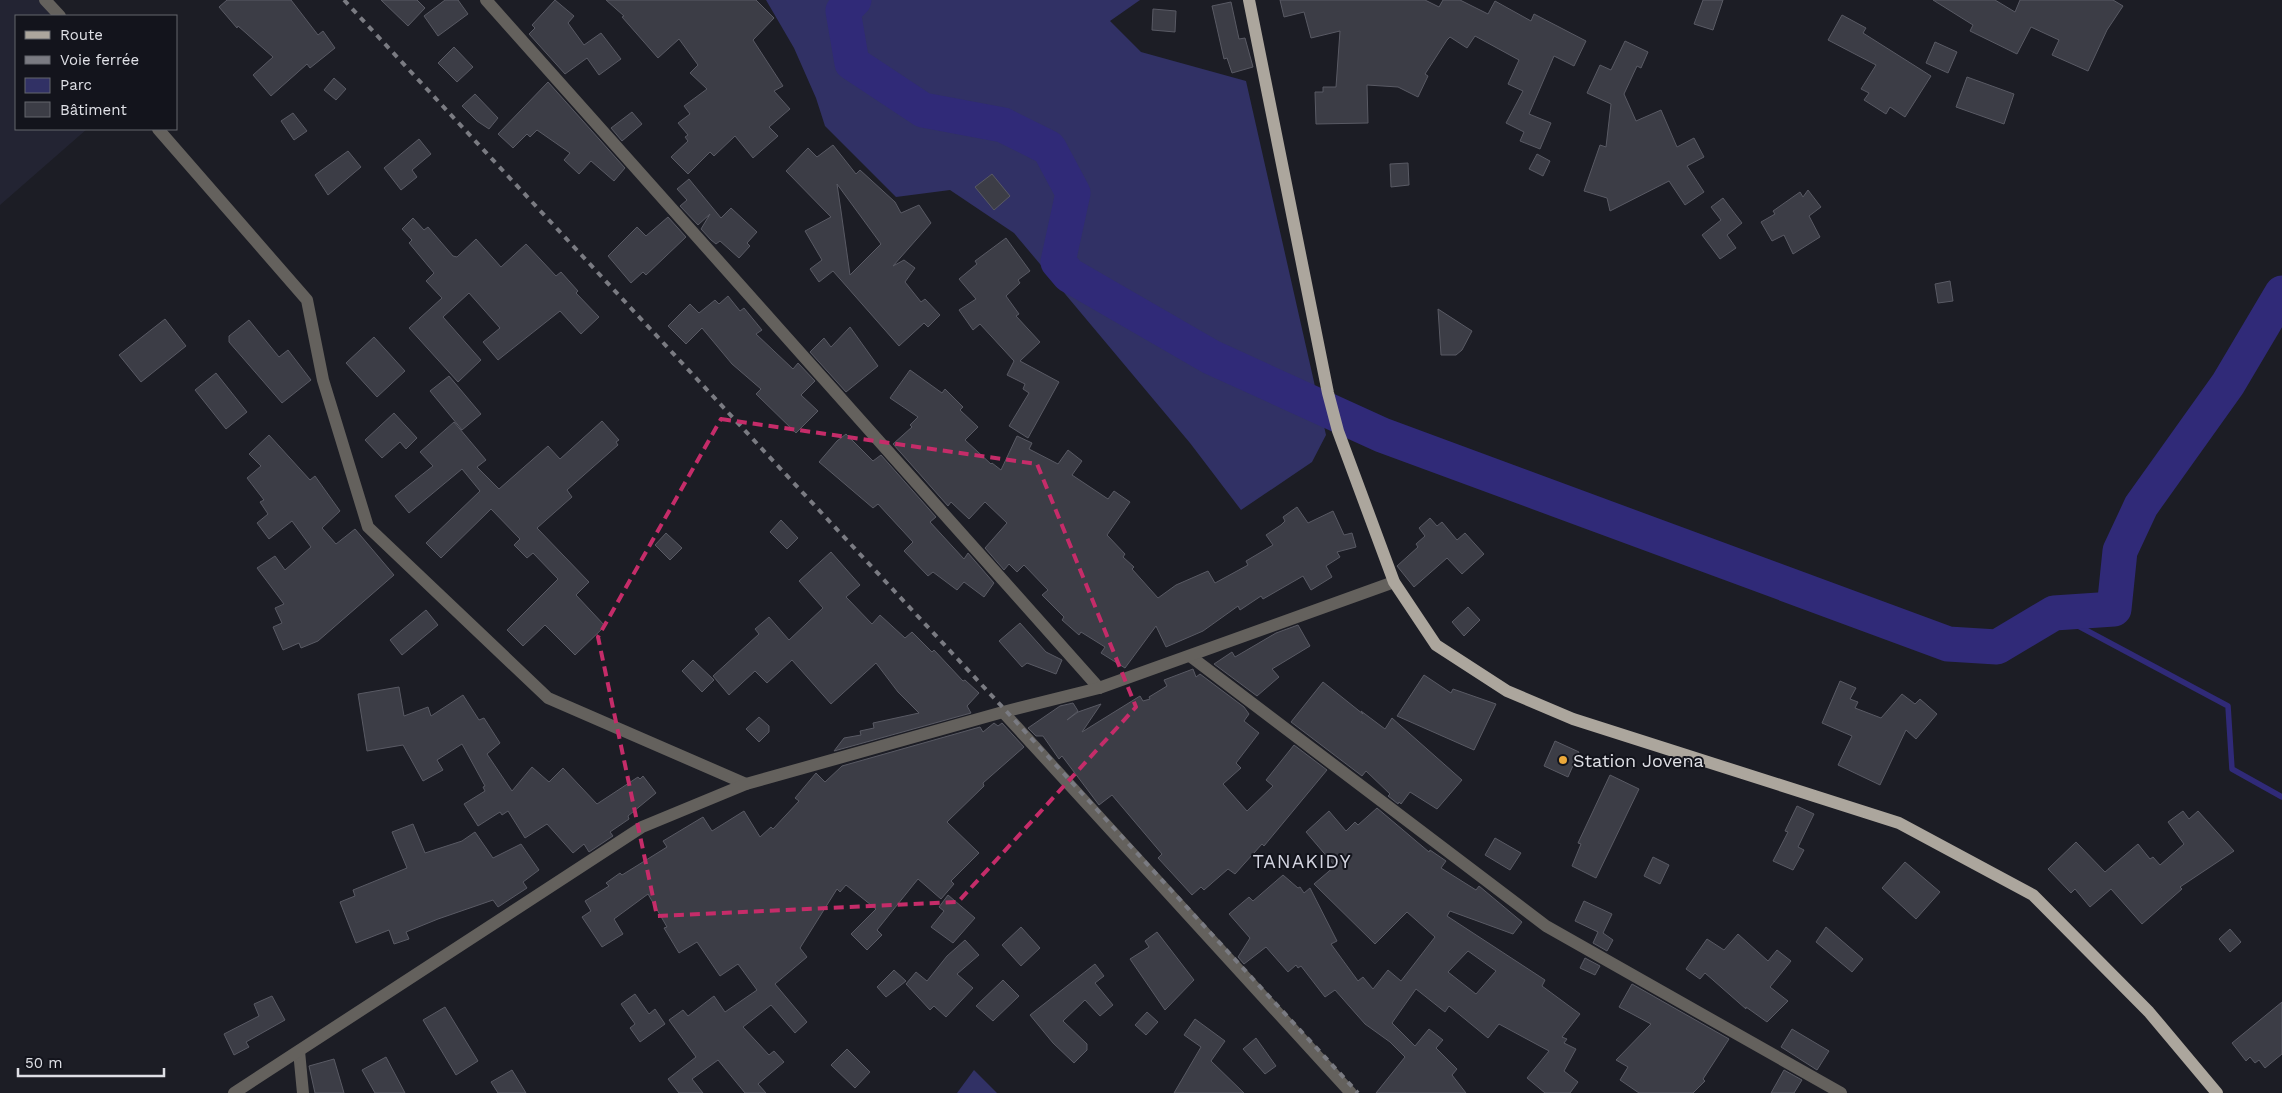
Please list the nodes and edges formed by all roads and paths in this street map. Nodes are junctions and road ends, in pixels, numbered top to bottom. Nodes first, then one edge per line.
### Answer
1 (45, 0) edge
2 (486, 0) edge
3 (1249, 0) edge
4 (59, 15) edge
5 (159, 130) edge
6 (1394, 582) junction
7 (1190, 656) junction
8 (1099, 688) junction
9 (1003, 712) junction
10 (746, 784) junction
11 (299, 1051) junction
12 (234, 1093) edge
13 (304, 1093) edge
14 (1351, 1093) edge
15 (1841, 1093) edge
16 (2218, 1093) edge

1 - 4 street
2 - 8 street
3 - 6 main road
5 - 10 street
6 - 7 street
6 - 16 main road
7 - 8 street
7 - 15 street
8 - 9 street
9 - 10 street
9 - 14 street
10 - 11 street
11 - 12 street
11 - 13 street

